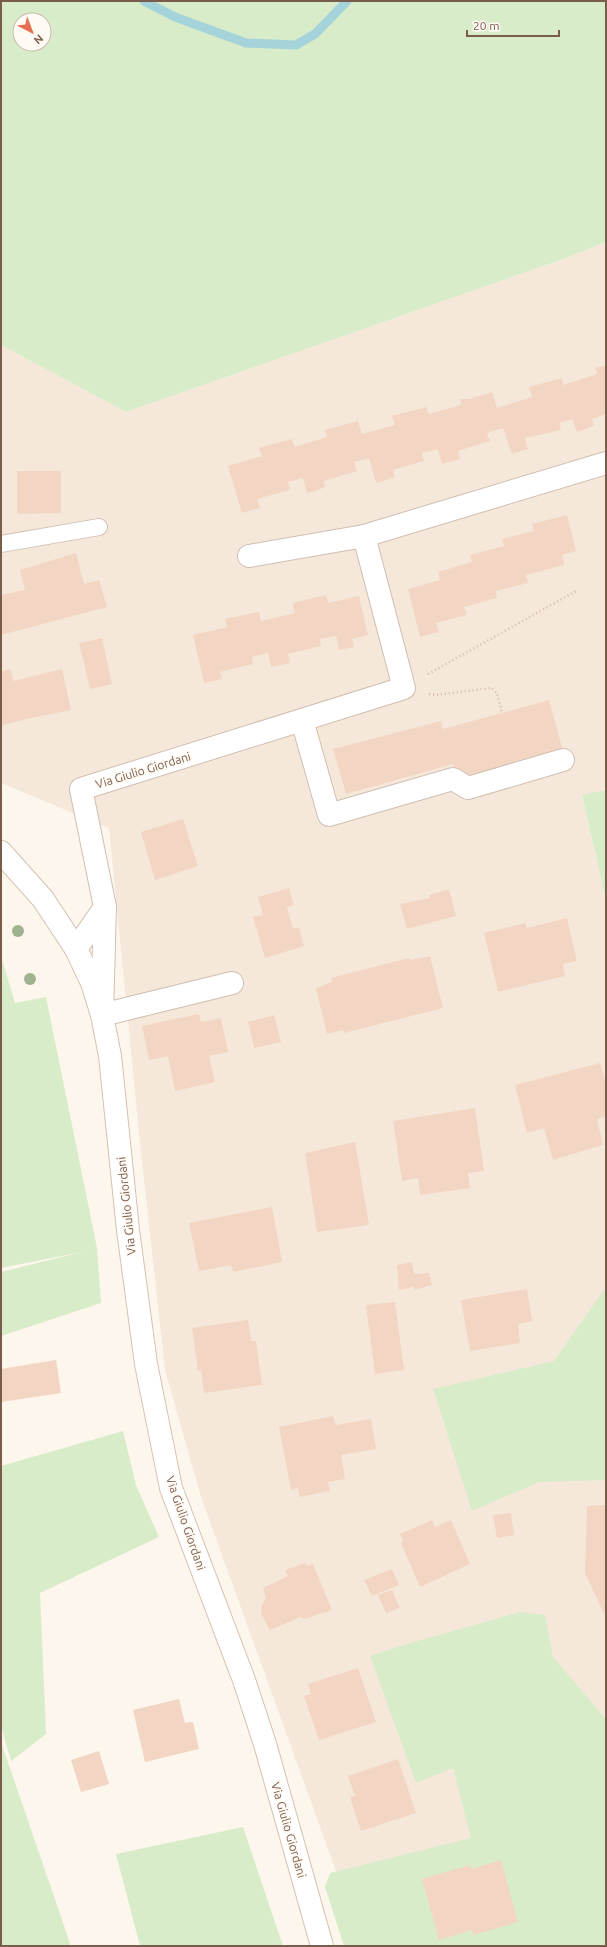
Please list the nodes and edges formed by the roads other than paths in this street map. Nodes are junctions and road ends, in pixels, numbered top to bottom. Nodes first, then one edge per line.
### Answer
1 (606, 463) edge
2 (99, 527) dead end
3 (364, 536) junction
4 (1, 544) edge
5 (249, 556) dead end
6 (302, 720) junction
7 (563, 760) dead end
8 (1, 852) edge
9 (105, 907) junction
10 (76, 949) junction
11 (232, 983) dead end
12 (102, 1015) junction
13 (322, 1946) edge

1 - 3 street
2 - 4 lane
3 - 5 street
3 - 6 street
6 - 7 street
6 - 9 street, Via Giulio Giordani
8 - 10 street, Via Giulio Giordani
9 - 10 street
9 - 12 street, Via Giulio Giordani
10 - 12 street, Via Giulio Giordani
11 - 12 street
12 - 13 street, Via Giulio Giordani

